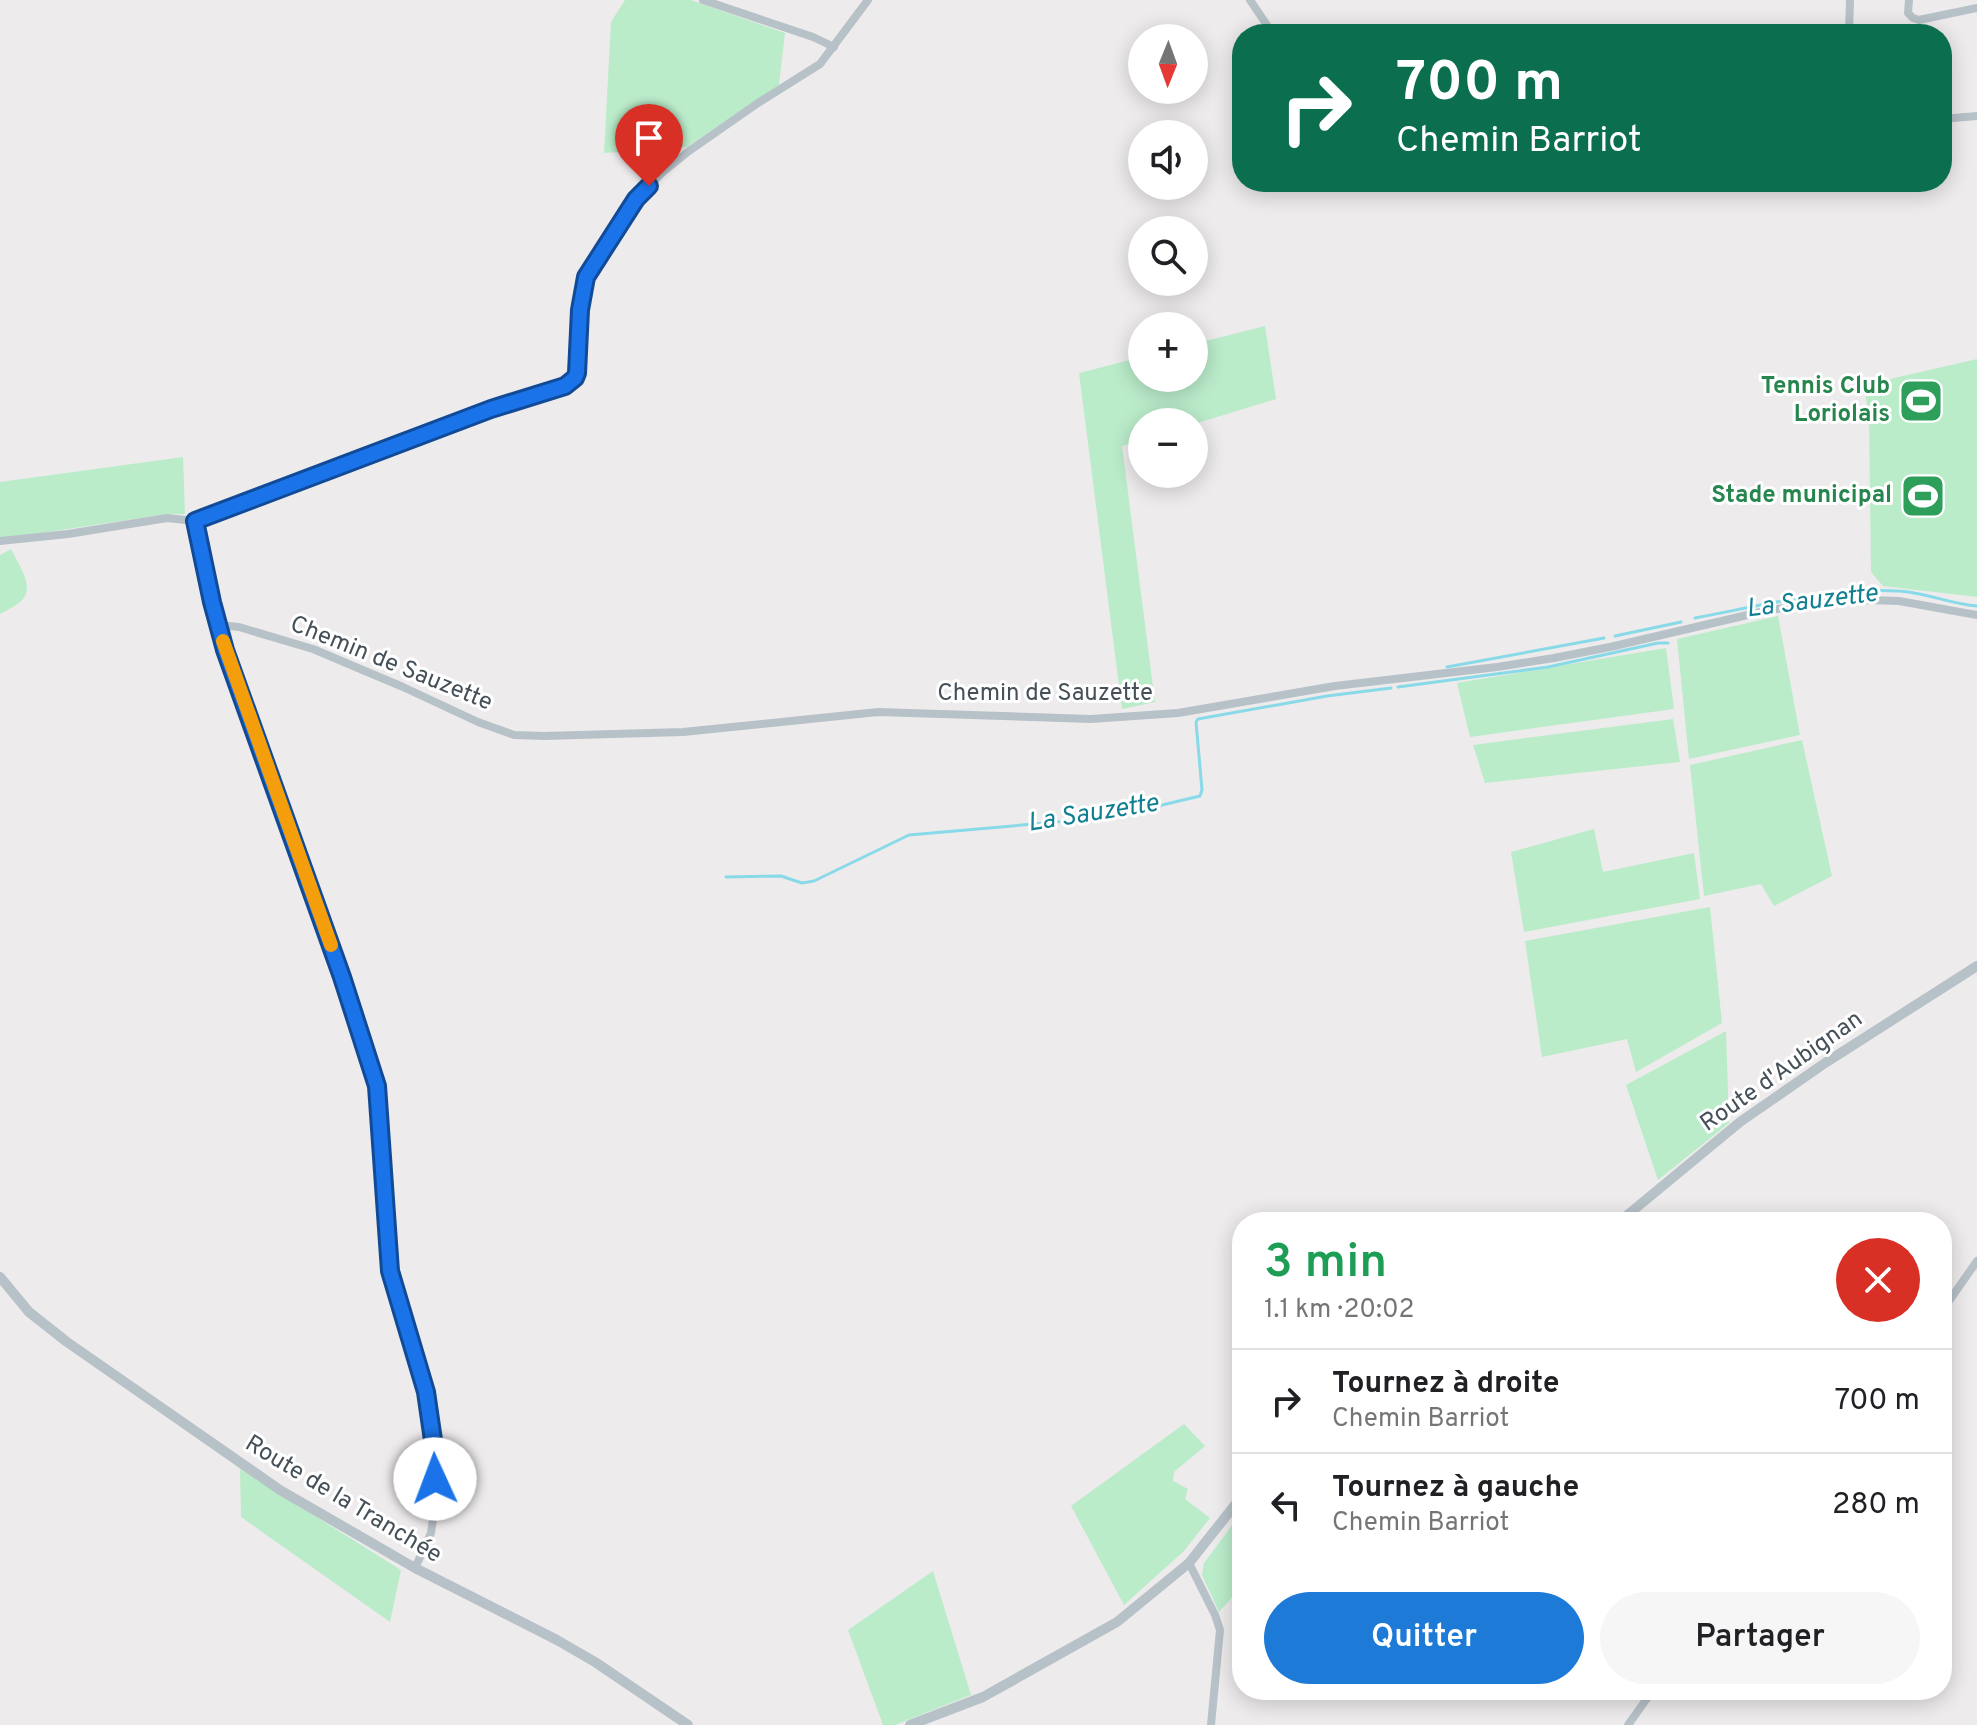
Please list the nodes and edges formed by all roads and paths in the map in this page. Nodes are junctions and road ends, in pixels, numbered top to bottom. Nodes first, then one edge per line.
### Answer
1 (703, 0) edge
2 (868, 0) edge
3 (1250, 0) edge
4 (1850, 0) edge
5 (1909, 0) edge
6 (1977, 8) edge
7 (1266, 24) edge
8 (1849, 24) edge
9 (834, 47) junction
10 (1977, 116) edge
11 (1952, 118) edge
12 (195, 521) junction
13 (0, 541) edge
14 (1977, 615) edge
15 (218, 625) junction
16 (1977, 966) edge
17 (1631, 1212) edge
18 (1977, 1261) edge
19 (0, 1277) edge
20 (1952, 1297) edge
21 (1232, 1509) edge
22 (1189, 1563) junction
23 (415, 1568) junction
24 (1646, 1700) edge
25 (688, 1725) edge
26 (910, 1725) edge
27 (1211, 1725) edge
28 (1628, 1725) edge

1 - 9 street
2 - 9 street
3 - 7 street
4 - 8 street
5 - 6 street
9 - 12 street
10 - 11 street
12 - 13 street
12 - 15 street
14 - 15 street, Chemin de Sauzette
15 - 23 street
16 - 17 street, Route d'Aubignan
18 - 20 street
19 - 23 street, Route de la Tranchée
21 - 22 street
22 - 26 street
22 - 27 street
23 - 25 street, Route de la Tranchée
24 - 28 street

